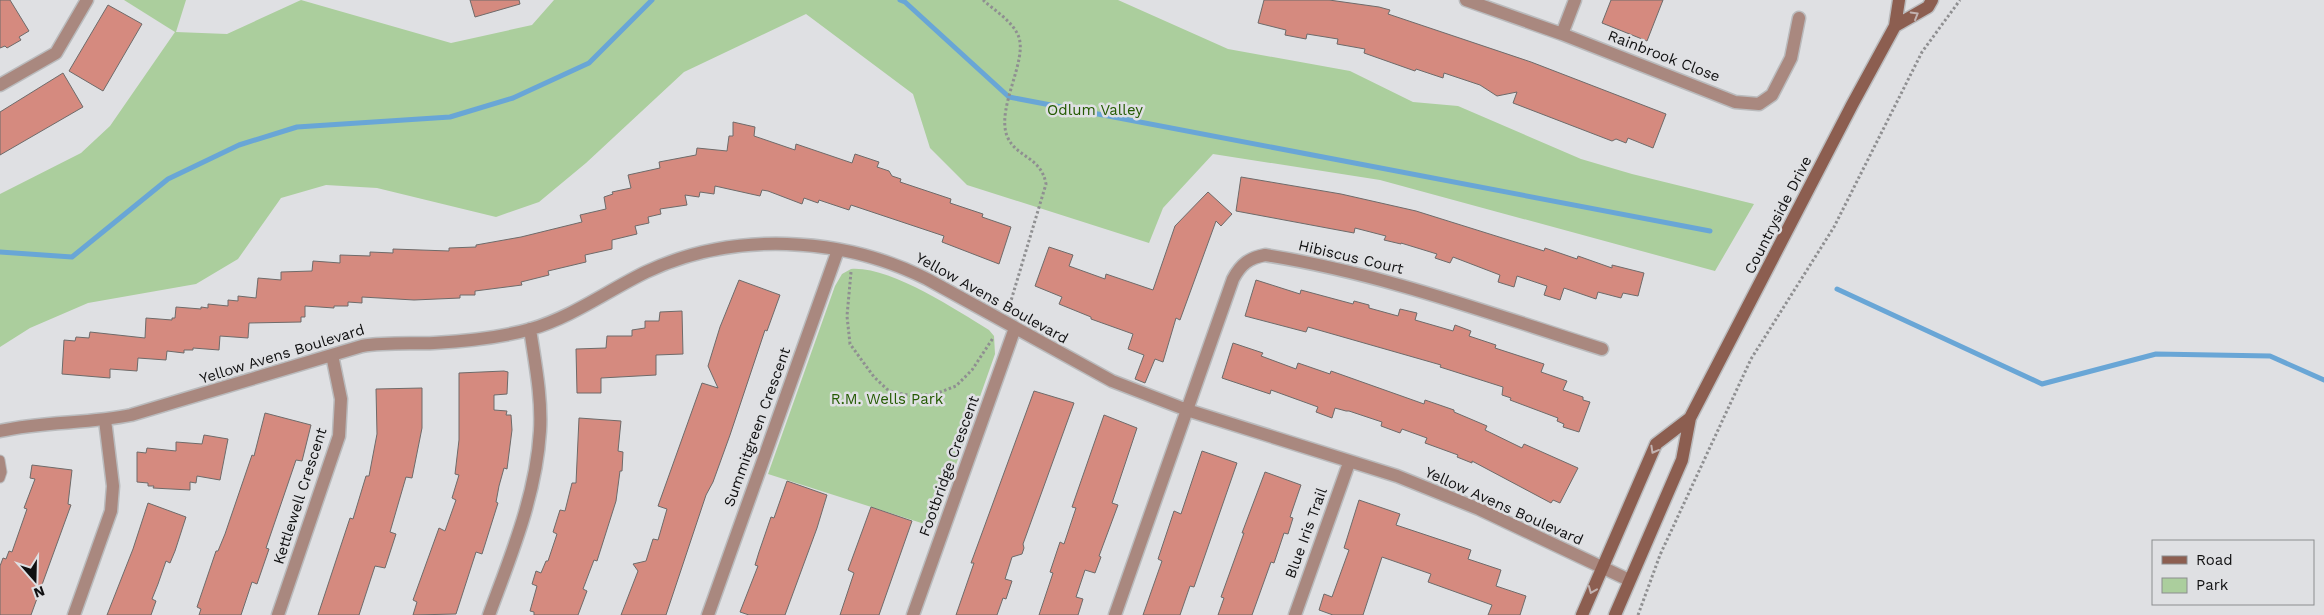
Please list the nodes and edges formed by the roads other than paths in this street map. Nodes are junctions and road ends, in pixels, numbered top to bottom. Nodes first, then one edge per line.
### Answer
1 (87, 0) edge
2 (1466, 0) edge
3 (1574, 0) edge
4 (1899, 0) edge
5 (1932, 0) edge
6 (1799, 18) dead end
7 (1895, 26) junction
8 (1562, 34) junction
9 (0, 85) edge
10 (838, 250) junction
11 (1015, 328) junction
12 (530, 329) junction
13 (1602, 349) dead end
14 (332, 355) junction
15 (1187, 410) junction
16 (1690, 418) junction
17 (105, 420) junction
18 (0, 431) edge
19 (0, 460) edge
20 (1349, 463) junction
21 (0, 478) edge
22 (1602, 568) junction
23 (1629, 580) junction
24 (74, 615) edge
25 (278, 615) edge
26 (490, 615) edge
27 (708, 615) edge
28 (913, 615) edge
29 (1114, 615) edge
30 (1295, 615) edge
31 (1582, 615) edge
32 (1614, 615) edge

1 - 9 street
2 - 8 street, Rainbrook Close
3 - 8 street
4 - 7 main road, Countryside Drive
7 -> 5 main road
6 - 8 street, Rainbrook Close
7 - 16 main road, Countryside Drive
10 - 11 street, Yellow Avens Boulevard
10 - 12 street, Yellow Avens Boulevard
10 - 27 street, Summitgreen Crescent
11 - 15 street, Yellow Avens Boulevard
11 - 28 street, Footbridge Crescent
12 - 14 street, Yellow Avens Boulevard
12 - 26 street
13 - 15 street, Hibiscus Court
14 - 17 street, Yellow Avens Boulevard
14 - 25 street, Kettlewell Crescent
15 - 20 street, Yellow Avens Boulevard
15 - 29 street
16 -> 22 main road, Countryside Drive
16 - 23 main road, Countryside Drive
17 - 18 street, Yellow Avens Boulevard
17 - 24 street
19 - 21 lane
20 - 22 street, Yellow Avens Boulevard
20 - 30 street, Blue Iris Trail
22 - 23 street, Yellow Avens Boulevard
22 -> 31 main road, Countryside Drive
23 - 32 main road, Countryside Drive

